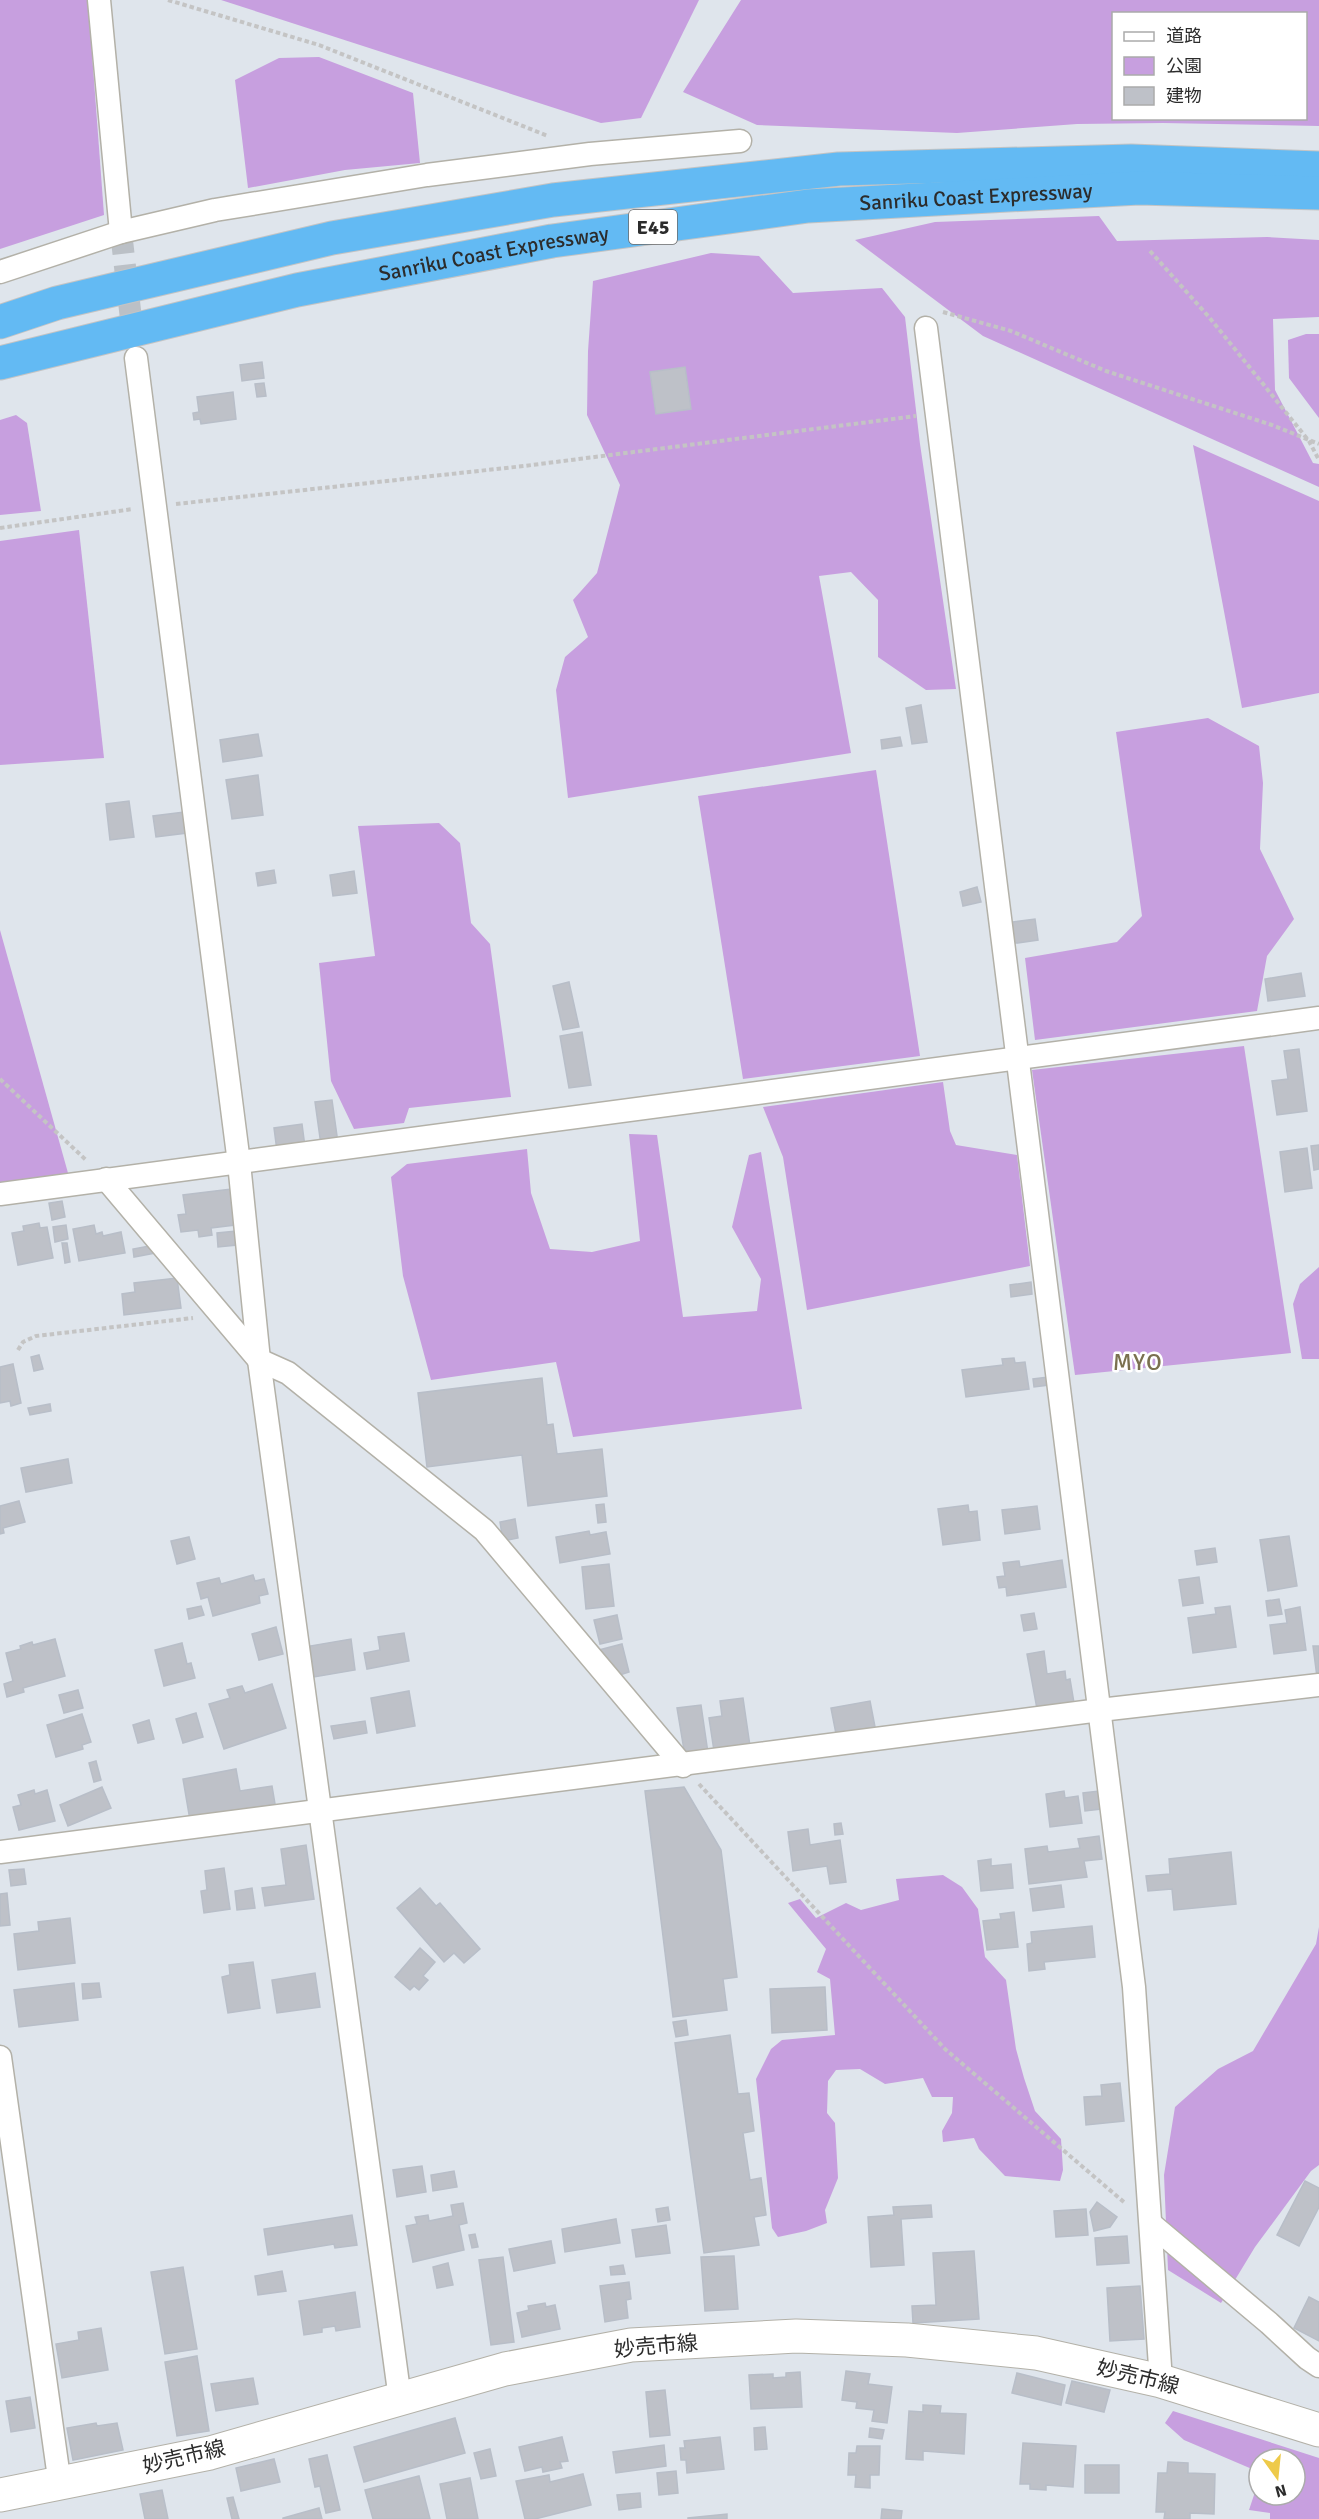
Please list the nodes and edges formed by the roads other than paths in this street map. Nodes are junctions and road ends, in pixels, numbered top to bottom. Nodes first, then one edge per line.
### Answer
1 (99, 0) edge
2 (740, 141) dead end
3 (1319, 168) edge
4 (1319, 193) edge
5 (121, 232) junction
6 (0, 272) edge
7 (0, 322) edge
8 (926, 328) road end
9 (136, 358) tunnel mouth
10 (0, 363) edge
11 (1319, 1018) edge
12 (1018, 1058) junction
13 (239, 1163) junction
14 (106, 1179) junction
15 (0, 1194) edge
16 (259, 1360) junction
17 (1319, 1685) edge
18 (1100, 1710) junction
19 (682, 1766) junction
20 (319, 1812) junction
21 (0, 1852) edge
22 (0, 2057) edge
23 (1151, 2224) junction
24 (1319, 2366) edge
25 (1161, 2381) junction
26 (400, 2398) junction
27 (1319, 2430) edge
28 (60, 2485) junction
29 (0, 2495) edge

1 - 5 street
2 - 5 street
3 - 7 highway, Sanriku Coast Expressway / E45
4 - 10 highway, Sanriku Coast Expressway / E45
5 - 6 street
8 - 12 street
9 - 13 street
11 - 12 street
12 - 13 street
12 - 18 street
13 - 14 street
13 - 16 street
14 - 15 street
14 - 16 street
16 - 19 street
16 - 20 street
17 - 18 street
18 - 19 street
18 - 23 street
19 - 20 street
20 - 21 street
20 - 26 street
22 - 28 street
23 - 24 street
23 - 25 street
25 - 26 main road, 妙売市線
25 - 27 main road, 妙売市線
26 - 28 main road, 妙売市線
28 - 29 main road, 妙売市線

